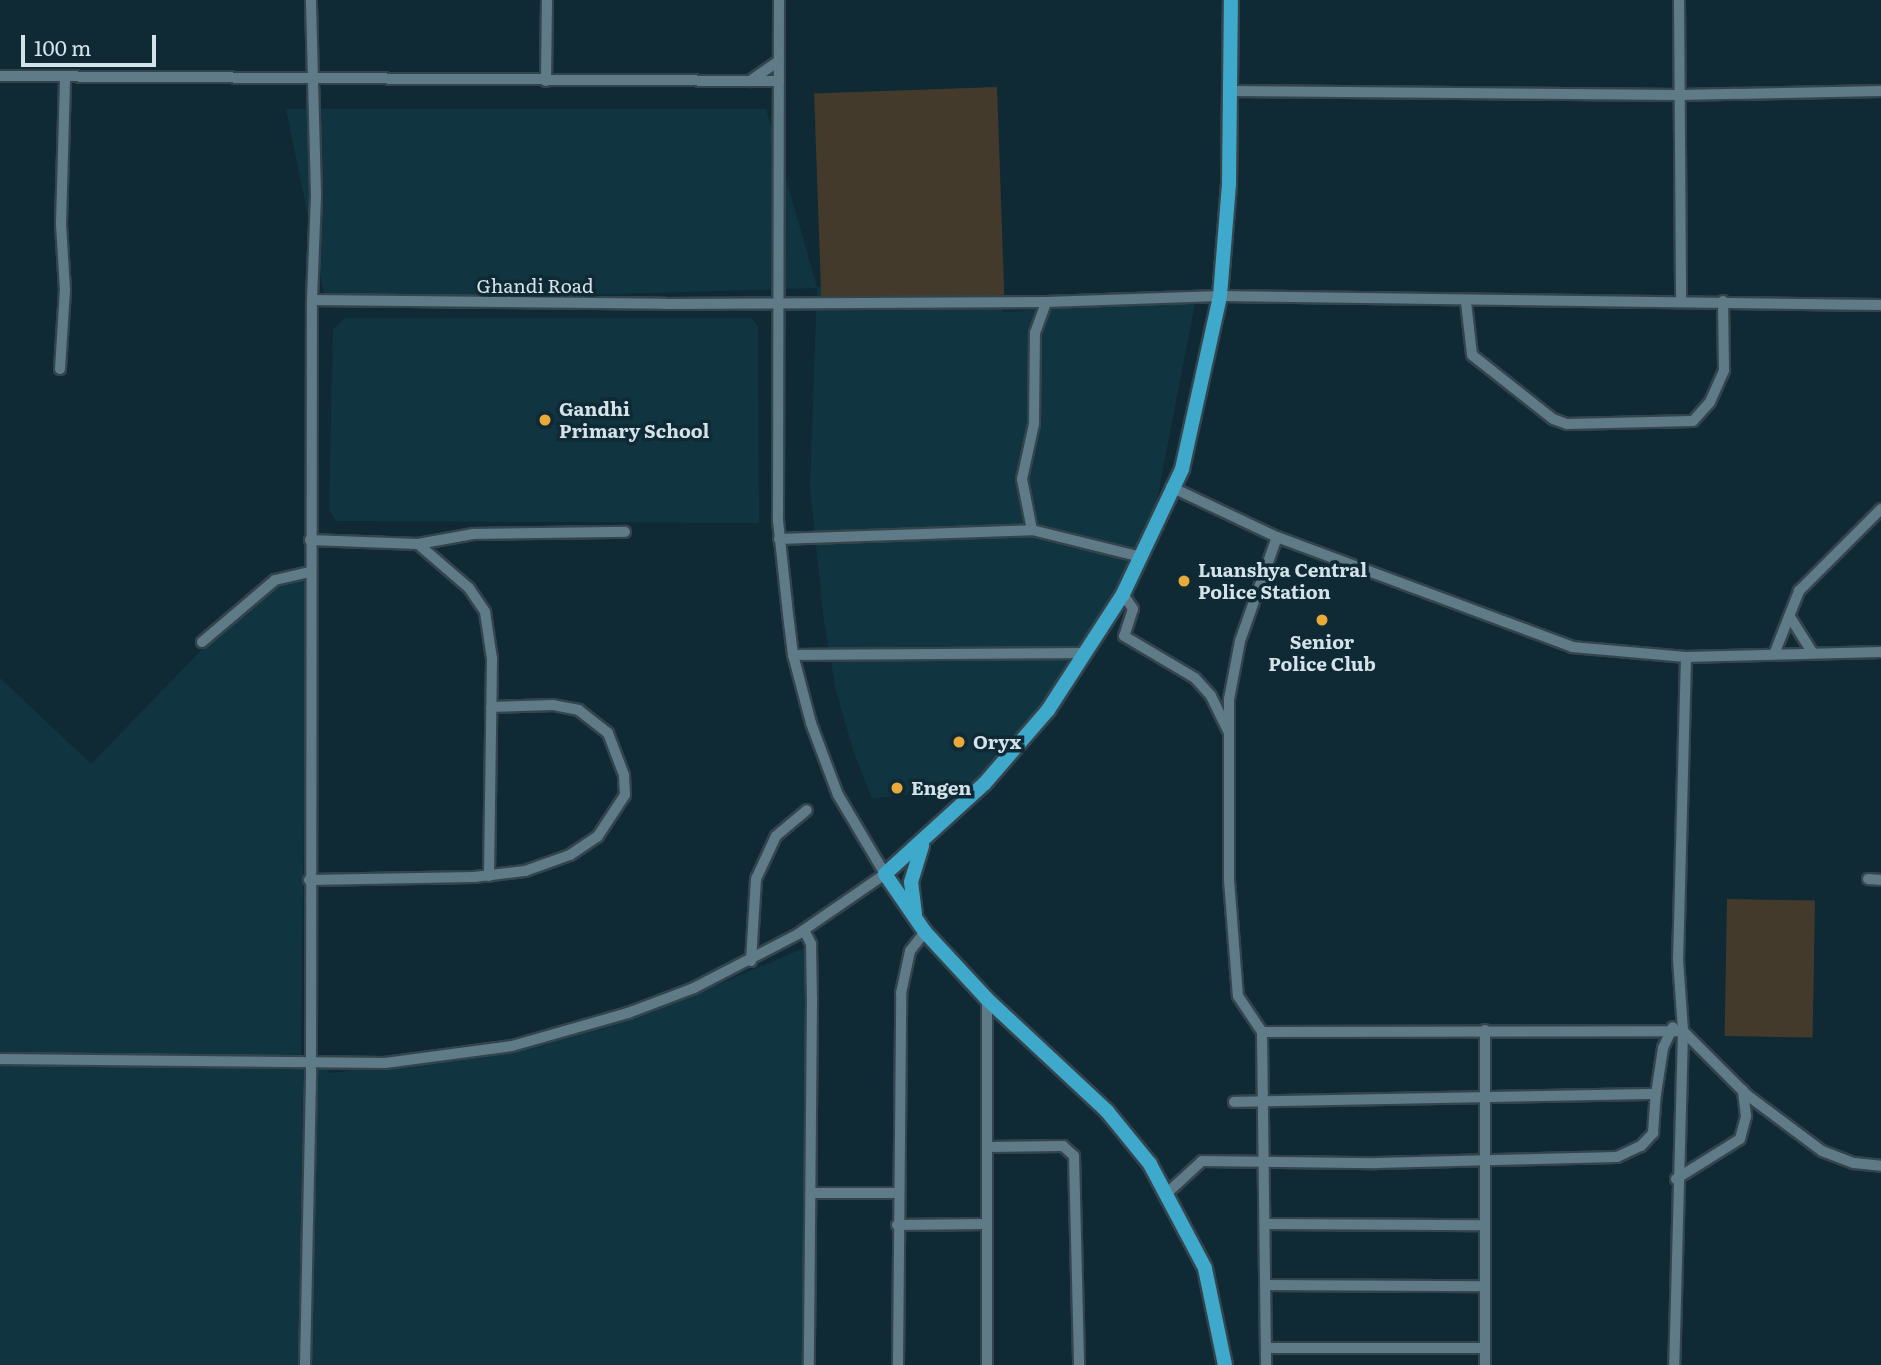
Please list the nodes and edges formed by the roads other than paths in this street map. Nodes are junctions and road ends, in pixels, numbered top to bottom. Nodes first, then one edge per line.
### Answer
1 (311, 0) edge
2 (547, 0) edge
3 (779, 0) edge
4 (1231, 0) edge
5 (1679, 0) edge
6 (779, 61) junction
7 (0, 76) edge
8 (65, 77) junction
9 (312, 80) junction
10 (546, 81) junction
11 (750, 81) junction
12 (779, 81) junction
13 (1881, 90) edge
14 (1232, 91) junction
15 (1679, 95) junction
16 (1220, 296) junction
17 (312, 300) junction
18 (1681, 300) junction
19 (1723, 301) junction
20 (778, 302) junction
21 (1046, 302) junction
22 (1466, 302) junction
23 (1881, 305) edge
24 (60, 369) dead end
25 (1171, 487) junction
26 (1881, 509) edge
27 (1032, 530) junction
28 (625, 533) dead end
29 (1277, 537) junction
30 (779, 539) junction
31 (310, 540) junction
32 (418, 544) junction
33 (1140, 557) junction
34 (310, 572) junction
35 (1123, 594) junction
36 (1790, 617) junction
37 (202, 642) dead end
38 (1774, 652) junction
39 (1812, 652) junction
40 (1881, 652) edge
41 (1086, 653) junction
42 (793, 655) junction
43 (1686, 657) junction
44 (491, 707) junction
45 (1230, 735) junction
46 (807, 810) dead end
47 (927, 839) junction
48 (885, 874) junction
49 (489, 876) junction
50 (1868, 879) dead end
51 (309, 880) junction
52 (1881, 880) edge
53 (803, 930) junction
54 (923, 930) junction
55 (751, 961) junction
56 (987, 999) junction
57 (1678, 1029) junction
58 (1485, 1030) junction
59 (1262, 1031) junction
60 (0, 1059) edge
61 (311, 1062) junction
62 (1743, 1090) junction
63 (1656, 1094) junction
64 (1487, 1098) junction
65 (1264, 1100) junction
66 (1234, 1102) dead end
67 (987, 1147) junction
68 (1487, 1159) junction
69 (1264, 1162) junction
70 (1881, 1166) edge
71 (1676, 1179) junction
72 (811, 1193) junction
73 (897, 1193) junction
74 (1166, 1194) junction
75 (987, 1224) junction
76 (1266, 1224) junction
77 (897, 1225) junction
78 (1483, 1225) junction
79 (1267, 1285) junction
80 (1482, 1286) junction
81 (1266, 1348) junction
82 (1485, 1348) junction
83 (305, 1365) edge
84 (809, 1365) edge
85 (898, 1365) edge
86 (987, 1365) edge
87 (1079, 1365) edge
88 (1225, 1365) edge
89 (1266, 1365) edge
90 (1485, 1365) edge
91 (1674, 1365) edge

1 - 9 street
2 - 10 street
3 - 6 street
4 - 14 main road
5 - 15 street
6 - 11 street
6 - 12 street
7 - 8 street
8 - 9 street
8 - 24 street
9 - 10 street
9 - 17 street
10 - 11 street
11 - 12 street
12 - 20 street
13 - 15 street
14 - 15 street
14 - 16 main road
15 - 18 street
16 - 21 street, Ghandi Road
16 - 22 street, Ghandi Road
16 - 25 main road
17 - 20 street, Ghandi Road
17 - 31 street
18 - 19 street, Ghandi Road
18 - 22 street, Ghandi Road
19 - 22 street
19 - 23 street, Ghandi Road
20 - 21 street, Ghandi Road
20 - 30 street
21 - 27 street
25 - 29 street
25 - 33 main road
26 - 36 street
27 - 30 street
27 - 33 street
28 - 32 street
29 - 43 street
29 - 45 street
30 - 42 street
31 - 32 street
31 - 34 street
32 - 44 street
33 - 35 main road
34 - 37 street
34 - 51 street
35 - 41 main road
35 - 45 street
36 - 38 street
36 - 39 street
38 - 39 street
38 - 43 street
39 - 40 street
41 - 42 street
41 - 47 main road
42 - 48 street
43 - 57 street
44 - 49 street
44 - 49 street
45 - 59 street
46 - 55 street
47 - 48 main road
47 - 54 main road
48 - 53 street
48 - 54 main road
49 - 51 street
50 - 52 street
51 - 61 street
53 - 55 street
53 - 72 street
54 - 56 main road
54 - 73 street
55 - 61 street
56 - 67 street
56 - 74 main road
57 - 58 street
57 - 62 street
57 - 63 street
57 - 71 street
58 - 59 street
58 - 64 street
59 - 65 street
60 - 61 street
61 - 83 street
62 - 70 street
62 - 71 street
63 - 64 street
63 - 68 street
64 - 65 street
64 - 68 street
65 - 66 street
65 - 69 street
67 - 75 street
67 - 87 street
68 - 69 street
68 - 78 street
69 - 74 street
69 - 76 street
71 - 91 street
72 - 73 street
72 - 84 street
73 - 77 street
74 - 88 main road
75 - 77 street
75 - 86 street
76 - 78 street
76 - 79 street
77 - 85 street
78 - 80 street
79 - 80 street
79 - 81 street
80 - 82 street
81 - 82 street
81 - 89 street
82 - 90 street

